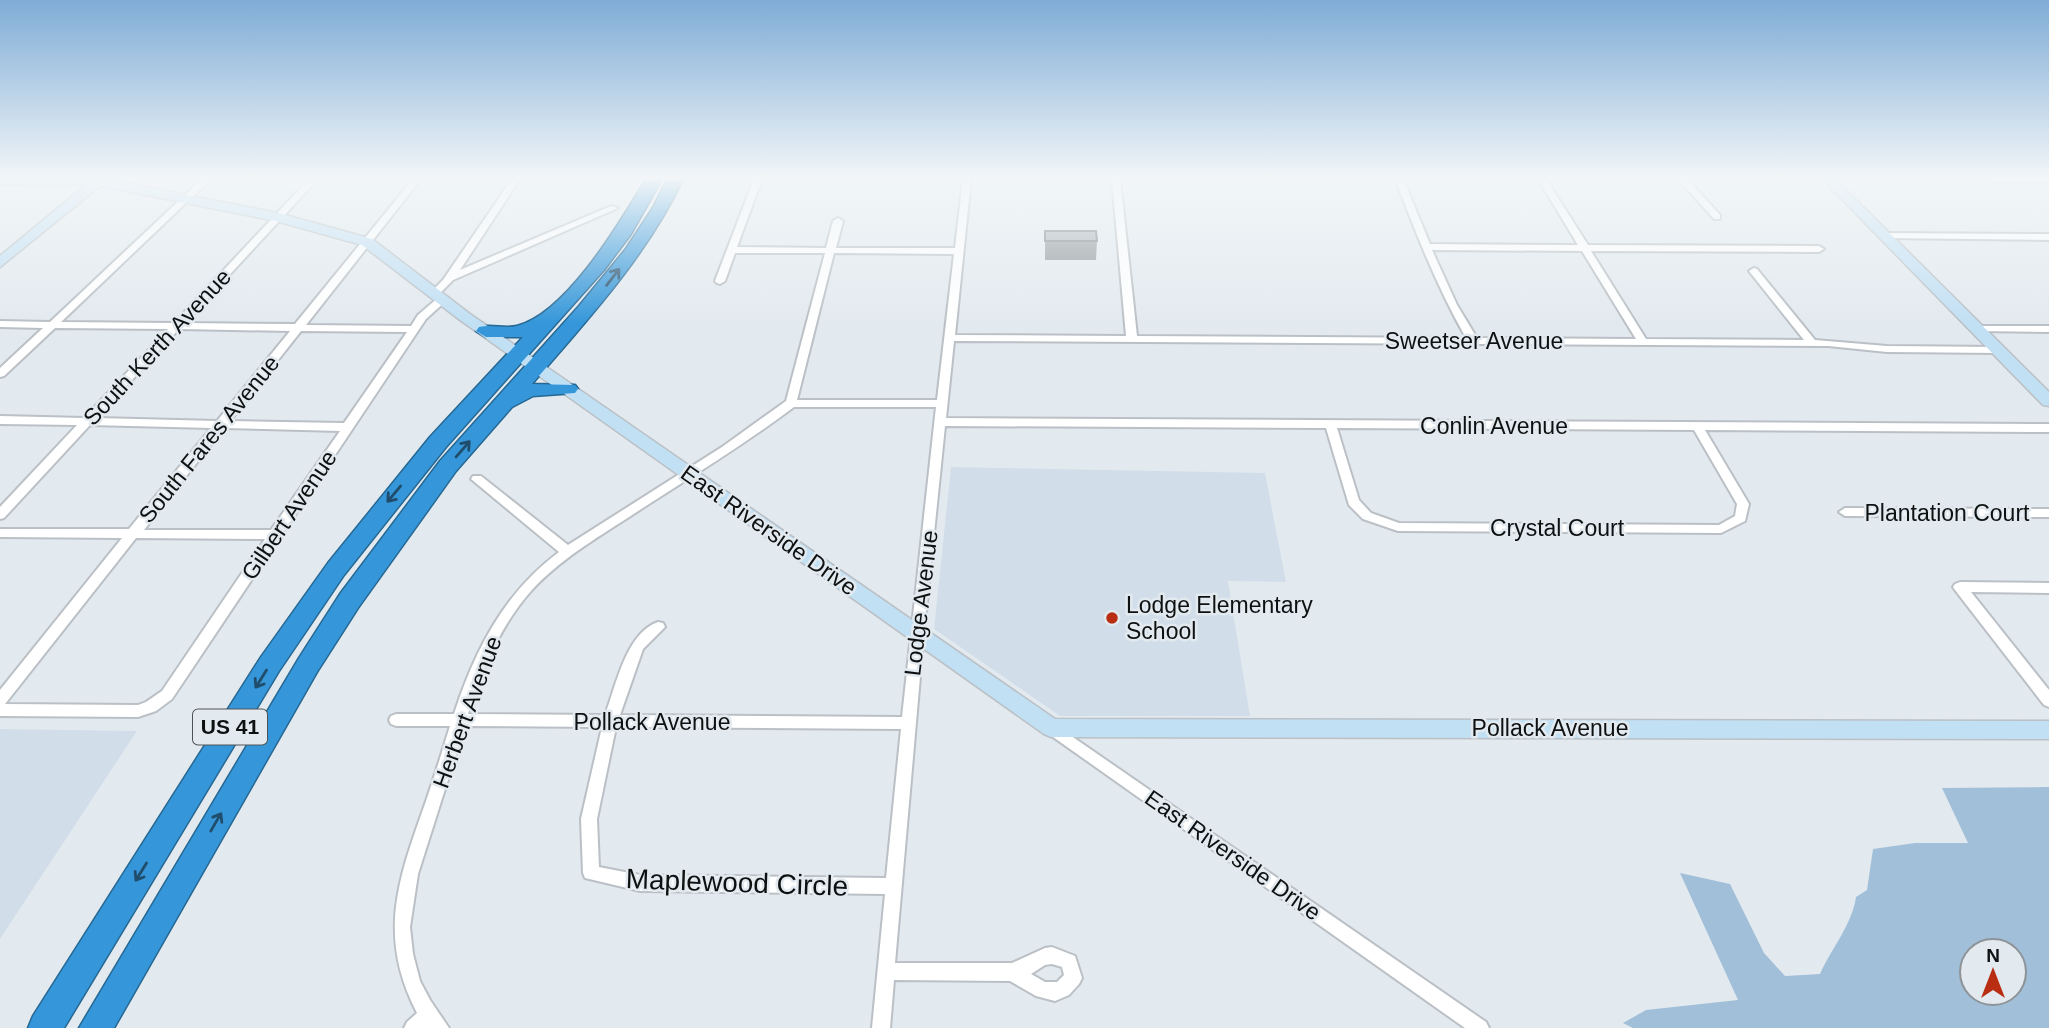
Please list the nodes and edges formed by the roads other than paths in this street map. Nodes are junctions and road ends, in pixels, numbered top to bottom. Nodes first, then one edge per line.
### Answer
1 (44, 227) edge
2 (156, 227) edge
3 (269, 227) edge
4 (314, 227) edge
5 (379, 227) edge
6 (484, 227) edge
7 (570, 227) edge
8 (626, 227) edge
9 (649, 227) edge
10 (740, 227) edge
11 (836, 227) edge
12 (962, 227) edge
13 (1121, 227) edge
14 (1419, 227) edge
15 (1571, 227) edge
16 (1876, 227) edge
17 (1885, 236) junction
18 (2049, 237) edge
19 (367, 242) junction
20 (1427, 247) junction
21 (1584, 248) junction
22 (1819, 249) dead end
23 (731, 250) junction
24 (830, 250) junction
25 (959, 251) junction
26 (0, 263) edge
27 (1754, 271) dead end
28 (450, 278) junction
29 (720, 281) dead end
30 (439, 296) junction
31 (567, 302) junction
32 (0, 324) edge
33 (51, 326) junction
34 (175, 327) junction
35 (1977, 328) junction
36 (297, 329) junction
37 (414, 329) junction
38 (2049, 329) edge
39 (486, 331) junction
40 (949, 338) junction
41 (1132, 340) junction
42 (1474, 342) junction
43 (1643, 342) junction
44 (1812, 343) junction
45 (1999, 350) junction
46 (528, 359) junction
47 (0, 373) edge
48 (568, 388) junction
49 (2049, 401) edge
50 (791, 403) junction
51 (941, 404) junction
52 (0, 420) edge
53 (87, 421) junction
54 (222, 422) junction
55 (939, 422) junction
56 (483, 425) junction
57 (1331, 426) junction
58 (1697, 426) junction
59 (347, 427) junction
60 (2049, 428) edge
61 (686, 473) junction
62 (477, 479) dead end
63 (1845, 512) dead end
64 (2049, 513) edge
65 (0, 514) edge
66 (0, 533) edge
67 (132, 534) junction
68 (275, 536) junction
69 (567, 551) junction
70 (2049, 588) edge
71 (658, 627) dead end
72 (916, 631) junction
73 (0, 700) edge
74 (2049, 701) edge
75 (0, 710) edge
76 (396, 720) dead end
77 (460, 721) junction
78 (610, 722) junction
79 (907, 723) junction
80 (1051, 727) junction
81 (2049, 730) edge
82 (894, 886) junction
83 (887, 971) junction
84 (1012, 972) dead end
85 (100, 1021) edge
86 (434, 1022) edge
87 (45, 1028) edge
88 (413, 1028) edge
89 (881, 1028) edge
90 (1480, 1028) edge

1 - 26 street
2 - 33 street
3 - 34 street, South Kerth Avenue
4 - 19 street, East Riverside Drive
5 - 19 street, South Fares Avenue
6 - 28 street, Gilbert Avenue
7 - 28 street
8 - 31 highway, US 41
46 -> 9 highway, US 41
10 - 23 street
11 - 24 street
12 - 25 street, Lodge Avenue
13 - 41 street
14 - 20 street
15 - 21 street
16 - 17 street
17 - 18 street
17 - 35 street
19 - 30 street, East Riverside Drive
19 - 36 street, South Fares Avenue
20 - 21 street
20 - 42 street
21 - 22 street
21 - 43 street
23 - 24 street
23 - 29 street
24 - 25 street
24 - 50 street
25 - 40 street, Lodge Avenue
27 - 44 street
28 - 30 street, Gilbert Avenue
30 - 37 street, Gilbert Avenue
30 - 39 street, East Riverside Drive
31 - 39 highway
31 - 46 highway, US 41
32 - 33 street
33 - 34 street
33 - 47 street
34 - 36 street
34 - 53 street, South Kerth Avenue
35 - 38 street
35 - 45 street
36 - 37 street
36 - 54 street, South Fares Avenue
37 - 59 street, Gilbert Avenue
39 - 46 street, East Riverside Drive
40 - 41 street, Sweetser Avenue
40 - 51 street, Lodge Avenue
41 - 42 street, Sweetser Avenue
42 - 43 street, Sweetser Avenue
43 - 44 street, Sweetser Avenue
44 - 45 street, Sweetser Avenue
45 - 49 street
46 - 48 street, East Riverside Drive
46 - 56 highway, US 41
46 -> 87 highway, US 41
48 - 56 highway
48 - 61 street, East Riverside Drive
50 - 51 street
50 - 61 street
51 - 55 street, Lodge Avenue
52 - 53 street
53 - 54 street
53 - 65 street, South Kerth Avenue
54 - 59 street
54 - 67 street, South Fares Avenue
55 - 57 street, Conlin Avenue
55 - 72 street, Lodge Avenue
85 -> 56 highway, US 41
57 - 58 street, Conlin Avenue
57 - 58 street, Crystal Court
58 - 60 street, Conlin Avenue
59 - 68 street, Gilbert Avenue
61 - 69 street, Herbert Avenue
61 - 72 street, East Riverside Drive
62 - 69 street
63 - 64 street, Plantation Court
66 - 67 street
67 - 68 street
67 - 73 street, South Fares Avenue
68 - 75 street, Gilbert Avenue
69 - 77 street, Herbert Avenue
70 - 74 street
71 - 78 street, Maplewood Circle
72 - 79 street, Lodge Avenue
72 - 80 street, East Riverside Drive
76 - 77 street, Pollack Avenue
77 - 78 street, Pollack Avenue
77 - 86 street, Herbert Avenue
78 - 79 street, Pollack Avenue
78 - 82 street, Maplewood Circle
79 - 82 street, Lodge Avenue
80 - 81 street, Pollack Avenue
80 - 90 street, East Riverside Drive
82 - 83 street, Lodge Avenue
83 - 84 street
83 - 89 street, Lodge Avenue
86 - 88 street

